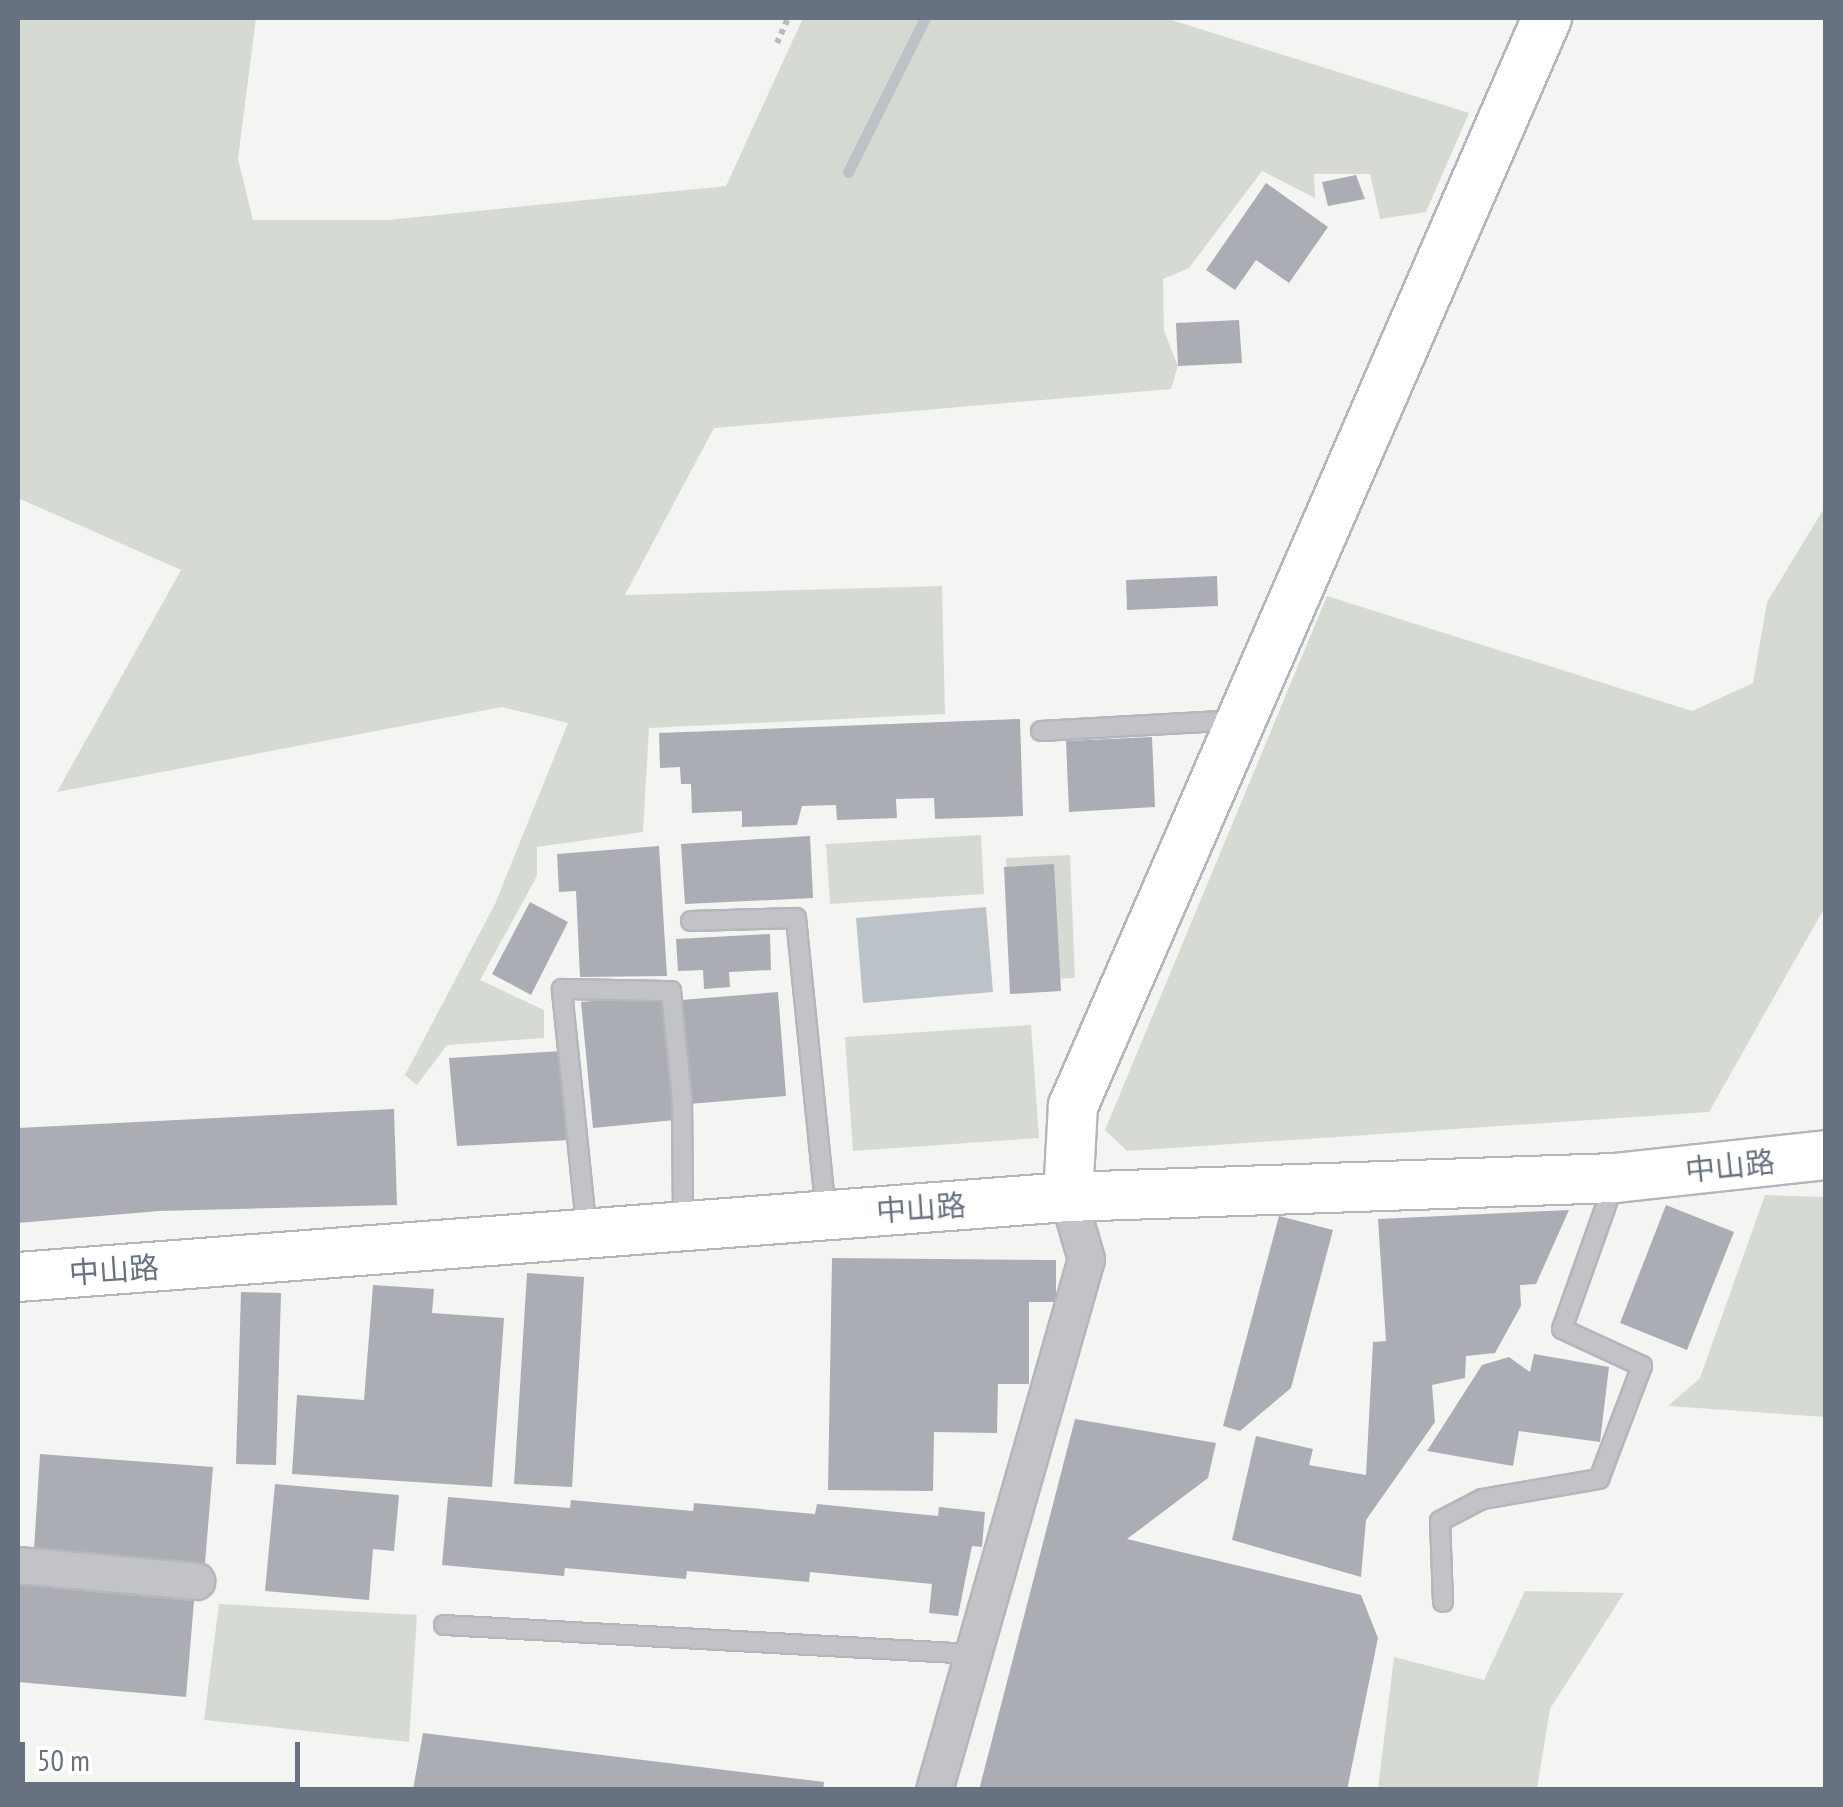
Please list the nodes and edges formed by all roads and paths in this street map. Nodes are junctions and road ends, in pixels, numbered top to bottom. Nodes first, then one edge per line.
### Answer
1 (788, 18) edge
2 (1547, 18) edge
3 (777, 43) dead end
4 (1236, 720) junction
5 (1040, 731) dead end
6 (691, 922) dead end
7 (1826, 1156) edge
8 (1615, 1178) junction
9 (1068, 1197) junction
10 (826, 1215) junction
11 (684, 1226) junction
12 (587, 1234) junction
13 (18, 1277) edge
14 (18, 1564) edge
15 (196, 1581) dead end
16 (1443, 1602) dead end
17 (444, 1626) dead end
18 (976, 1654) junction
19 (934, 1790) edge

1 - 3 path
2 - 4 main road
4 - 5 lane
4 - 9 main road
6 - 10 lane
7 - 8 main road, 中山路
8 - 9 main road, 中山路
8 - 16 lane
9 - 10 main road, 中山路
9 - 18 street
10 - 11 main road, 中山路
11 - 12 main road, 中山路
11 - 12 lane
12 - 13 main road, 中山路
14 - 15 street
17 - 18 lane
18 - 19 street

